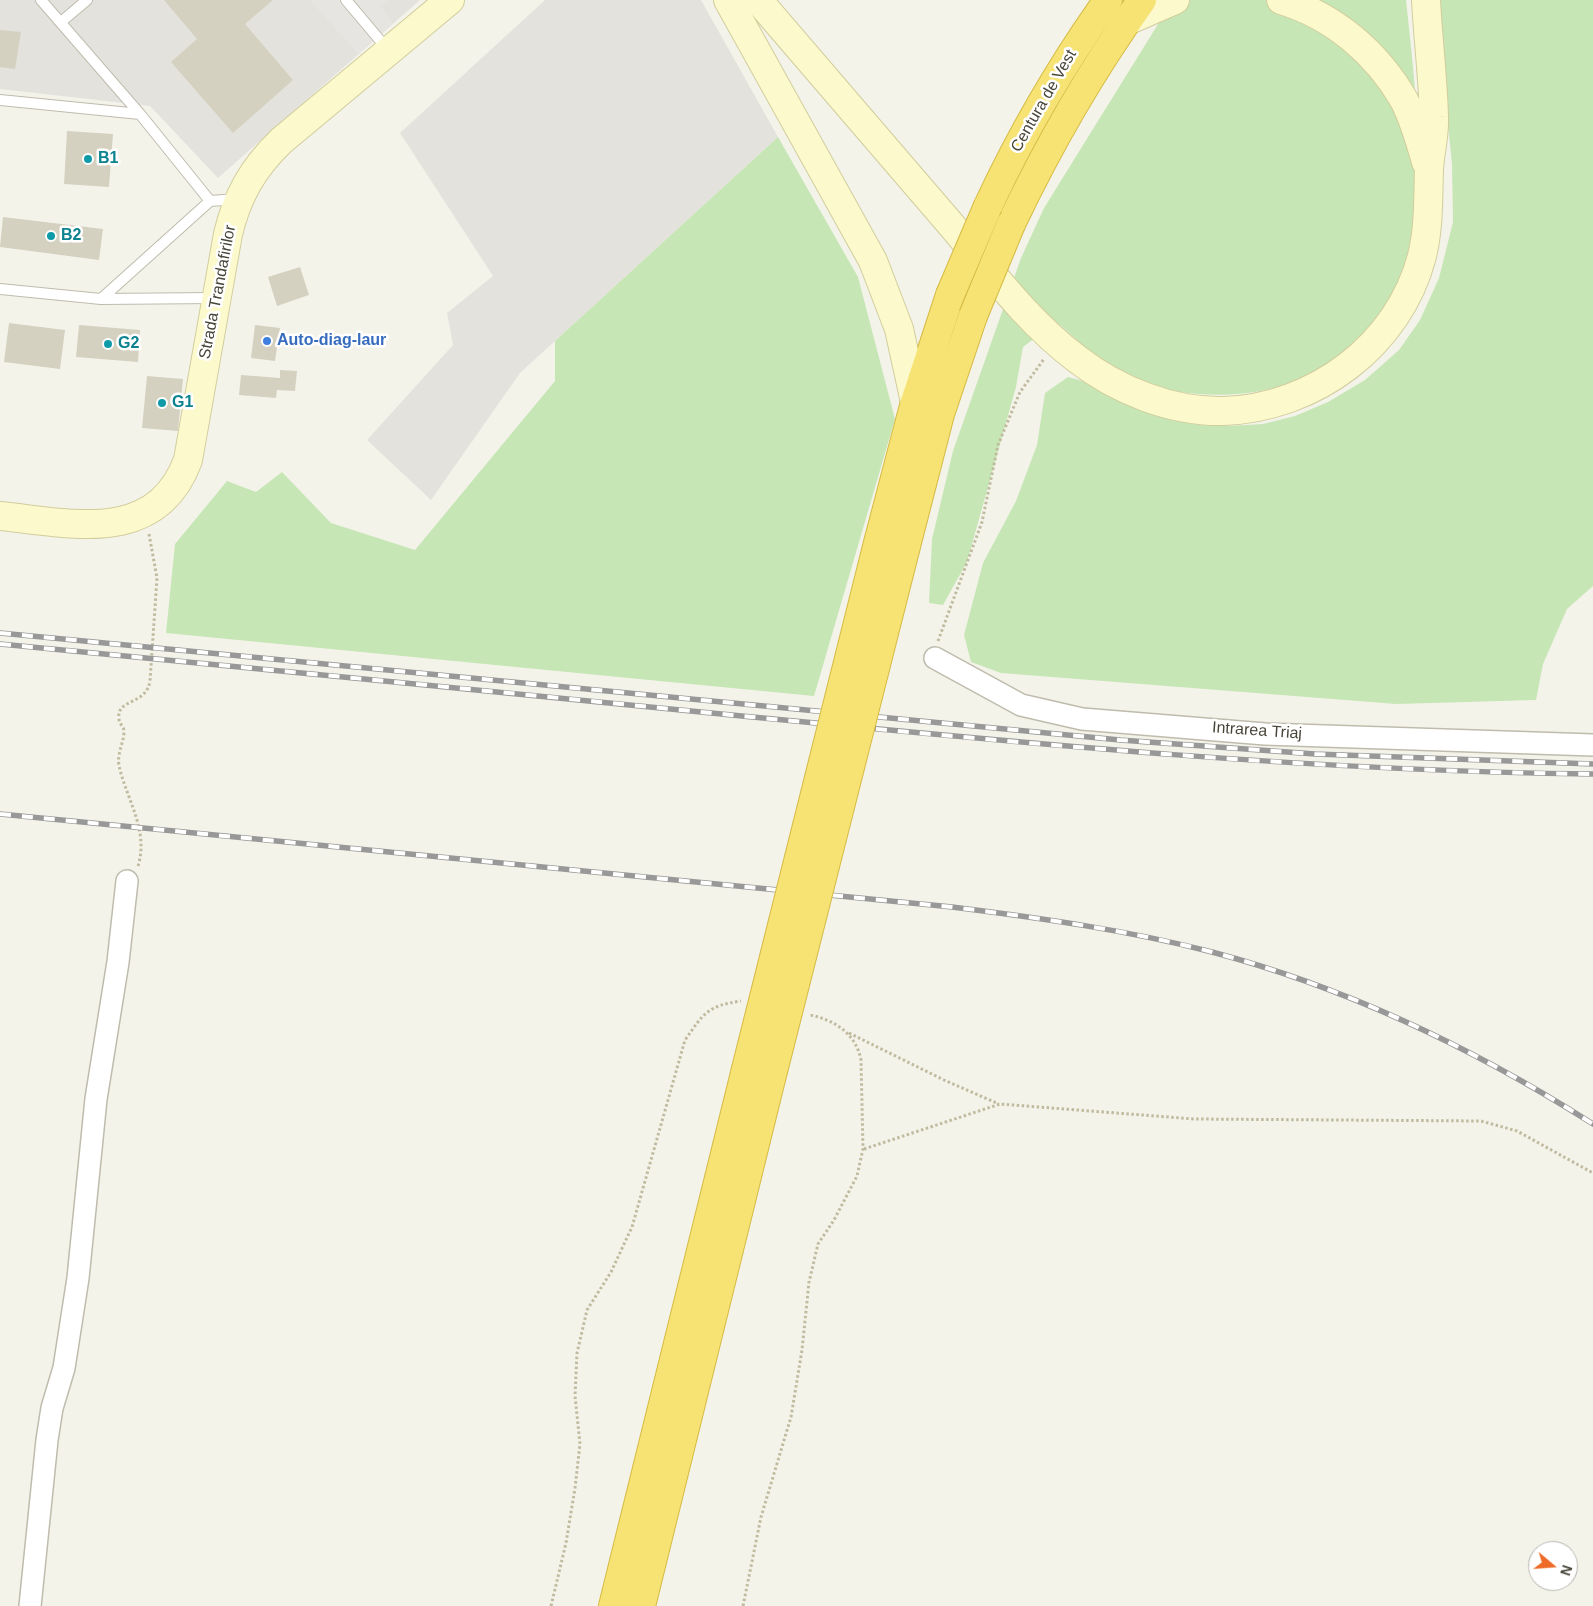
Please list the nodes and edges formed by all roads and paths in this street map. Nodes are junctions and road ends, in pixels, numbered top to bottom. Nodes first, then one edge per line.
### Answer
1 (41, 0) edge
2 (87, 0) edge
3 (346, 0) edge
4 (450, 0) edge
5 (728, 0) edge
6 (758, 0) edge
7 (1108, 0) edge
8 (1175, 0) edge
9 (1281, 0) edge
10 (1426, 0) edge
11 (1135, 10) edge
12 (61, 22) junction
13 (389, 50) junction
14 (0, 100) edge
15 (140, 114) junction
16 (1429, 170) junction
17 (238, 198) junction
18 (210, 201) junction
19 (0, 289) edge
20 (216, 298) junction
21 (102, 299) junction
22 (1057, 343) junction
23 (916, 402) junction
24 (141, 515) junction
25 (0, 516) edge
26 (935, 658) joint
27 (1593, 745) edge
28 (127, 881) joint
29 (742, 1000) dead end
30 (804, 1014) dead end
31 (848, 1032) junction
32 (1000, 1104) junction
33 (863, 1149) junction
34 (1593, 1173) edge
35 (30, 1606) edge
36 (551, 1606) edge
37 (613, 1606) edge
38 (641, 1606) edge
39 (743, 1606) edge

1 - 12 lane
2 - 12 lane
3 - 13 lane
4 - 13 main road, Strada Trandafirilor
5 - 23 main road
6 - 22 main road
7 - 23 highway, Centura de Vest, bridge
8 - 11 main road
9 - 16 main road
10 - 16 main road
11 - 38 highway, bridge
12 - 15 lane
13 - 17 main road, Strada Trandafirilor
14 - 15 lane
15 - 18 lane
16 - 22 main road
17 - 18 lane
17 - 20 main road, Strada Trandafirilor
18 - 21 lane
19 - 21 lane
20 - 21 lane
20 - 24 main road, Strada Trandafirilor
22 - 26 path
23 - 37 highway, Centura de Vest, bridge
24 - 25 main road, Strada Trandafirilor
24 - 28 path
26 - 27 street, Intrarea Triaj
28 - 35 street
29 - 36 path
30 - 31 path
31 - 32 path
31 - 33 path
32 - 33 path
32 - 34 path
33 - 39 path

